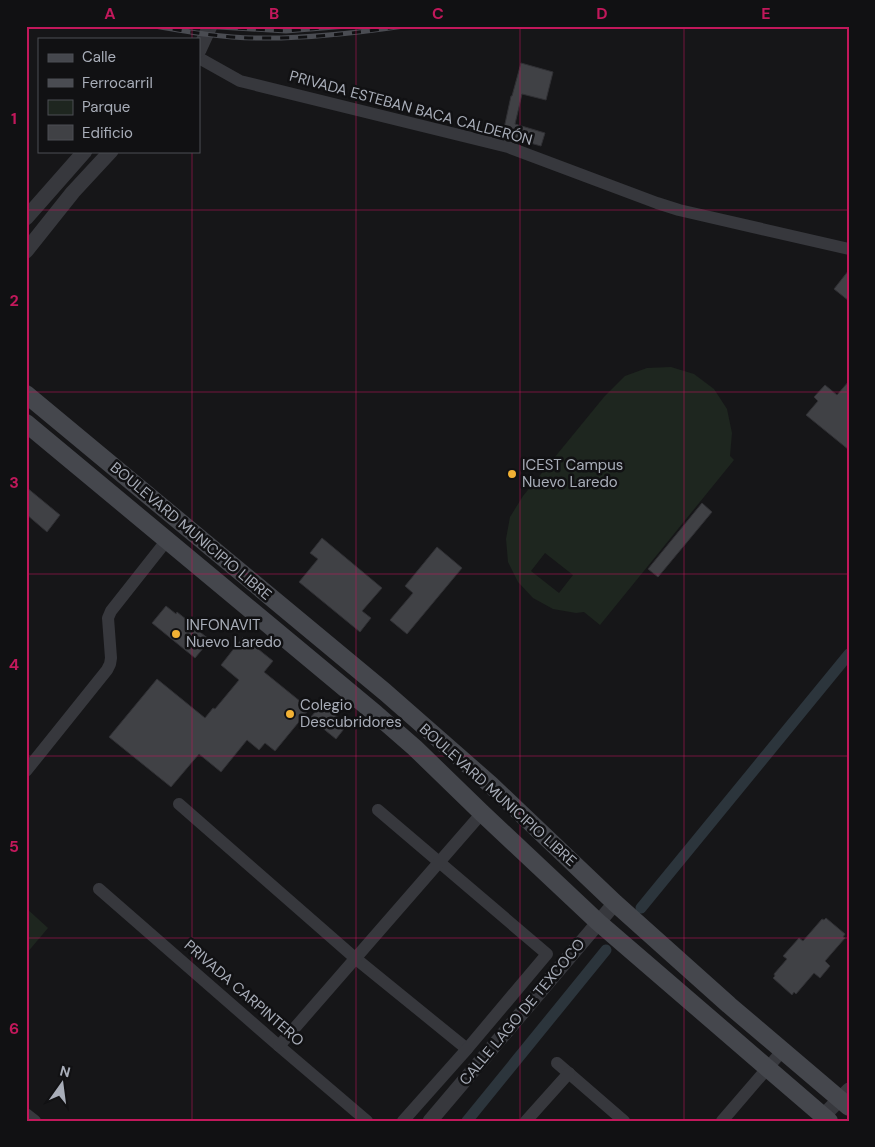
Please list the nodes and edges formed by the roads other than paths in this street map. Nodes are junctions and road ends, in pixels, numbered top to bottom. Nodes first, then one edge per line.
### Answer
1 (210, 26) edge
2 (200, 48) edge
3 (200, 51) edge
4 (84, 152) edge
5 (110, 152) edge
6 (26, 218) edge
7 (849, 248) edge
8 (26, 251) edge
9 (26, 394) edge
10 (26, 423) edge
11 (121, 473) junction
12 (107, 490) junction
13 (167, 540) junction
14 (228, 562) junction
15 (214, 579) junction
16 (430, 732) junction
17 (415, 748) junction
18 (26, 771) edge
19 (178, 804) dead end
20 (378, 810) dead end
21 (482, 813) junction
22 (439, 862) junction
23 (100, 890) dead end
24 (615, 903) junction
25 (598, 922) junction
26 (356, 958) junction
27 (279, 1046) junction
28 (467, 1049) junction
29 (783, 1050) junction
30 (557, 1063) dead end
31 (768, 1068) junction
32 (569, 1073) junction
33 (846, 1099) edge
34 (26, 1114) edge
35 (826, 1118) edge
36 (35, 1121) edge
37 (367, 1121) edge
38 (403, 1121) edge
39 (430, 1121) edge
40 (526, 1121) edge
41 (624, 1121) edge
42 (722, 1121) edge

1 - 2 street
3 - 7 street, PRIVADA ESTEBAN BACA CALDERÓN
4 - 6 street
5 - 8 street
9 - 11 main road, BOULEVARD MUNICIPIO LIBRE
10 - 12 main road, BOULEVARD MUNICIPIO LIBRE
11 - 12 main road
11 - 14 main road, BOULEVARD MUNICIPIO LIBRE
12 - 13 main road, BOULEVARD MUNICIPIO LIBRE
13 - 15 main road, BOULEVARD MUNICIPIO LIBRE
13 - 18 street
14 - 15 main road
14 - 16 main road, BOULEVARD MUNICIPIO LIBRE
15 - 17 main road, BOULEVARD MUNICIPIO LIBRE
16 - 17 main road
16 - 24 main road, BOULEVARD MUNICIPIO LIBRE
17 - 21 main road, BOULEVARD MUNICIPIO LIBRE
19 - 26 street
20 - 22 street
21 - 22 street
21 - 25 main road, BOULEVARD MUNICIPIO LIBRE
22 - 26 street
22 - 28 street
23 - 27 street, PRIVADA CARPINTERO
24 - 25 street, CALLE LAGO DE TEXCOCO
24 - 29 main road, BOULEVARD MUNICIPIO LIBRE
25 - 31 main road, BOULEVARD MUNICIPIO LIBRE
25 - 39 street, CALLE LAGO DE TEXCOCO
26 - 27 street
26 - 28 street
27 - 37 street, PRIVADA CARPINTERO
28 - 38 street
29 - 31 street
29 - 33 main road, BOULEVARD MUNICIPIO LIBRE
30 - 32 street
31 - 35 main road, BOULEVARD MUNICIPIO LIBRE
31 - 42 street
32 - 40 street
32 - 41 street
33 - 35 street
34 - 36 street

